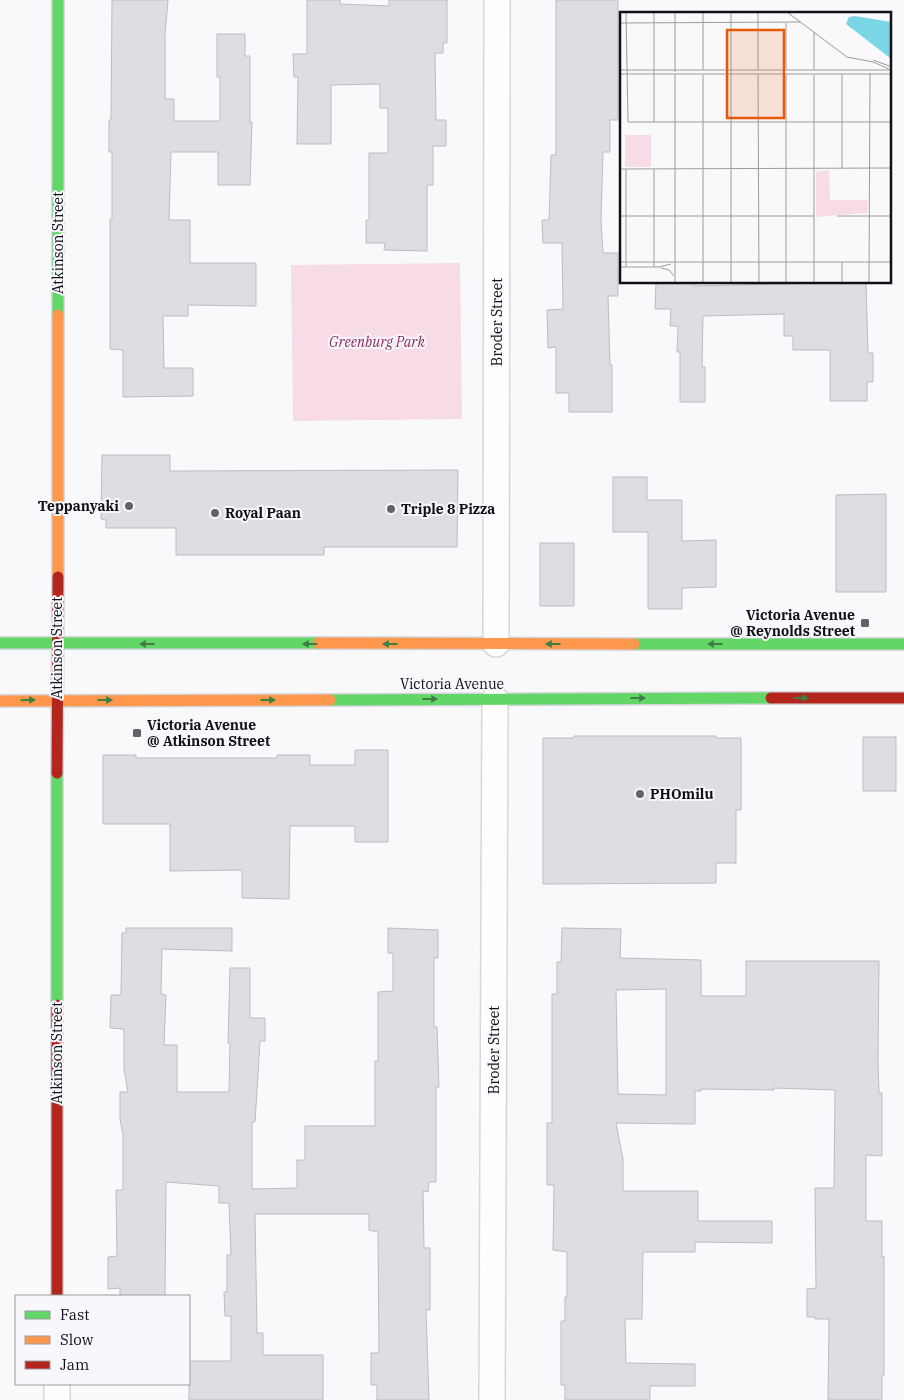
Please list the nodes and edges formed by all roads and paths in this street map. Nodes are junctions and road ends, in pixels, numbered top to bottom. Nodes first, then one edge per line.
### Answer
1 (58, 0) edge
2 (497, 0) edge
3 (0, 644) edge
4 (58, 644) junction
5 (496, 644) junction
6 (904, 644) edge
7 (904, 698) edge
8 (495, 699) junction
9 (57, 700) junction
10 (0, 701) edge
11 (57, 1295) edge
12 (57, 1385) edge
13 (57, 1400) edge
14 (492, 1400) edge

1 - 4 main road, Atkinson Street
2 - 5 street, Broder Street
3 - 4 main road
5 -> 4 main road
4 - 9 main road, Atkinson Street
6 -> 5 main road
8 -> 7 main road, Victoria Avenue
9 -> 8 main road, Victoria Avenue
8 - 14 street, Broder Street
10 -> 9 main road, Victoria Avenue
9 - 11 main road, Atkinson Street
12 - 13 street

